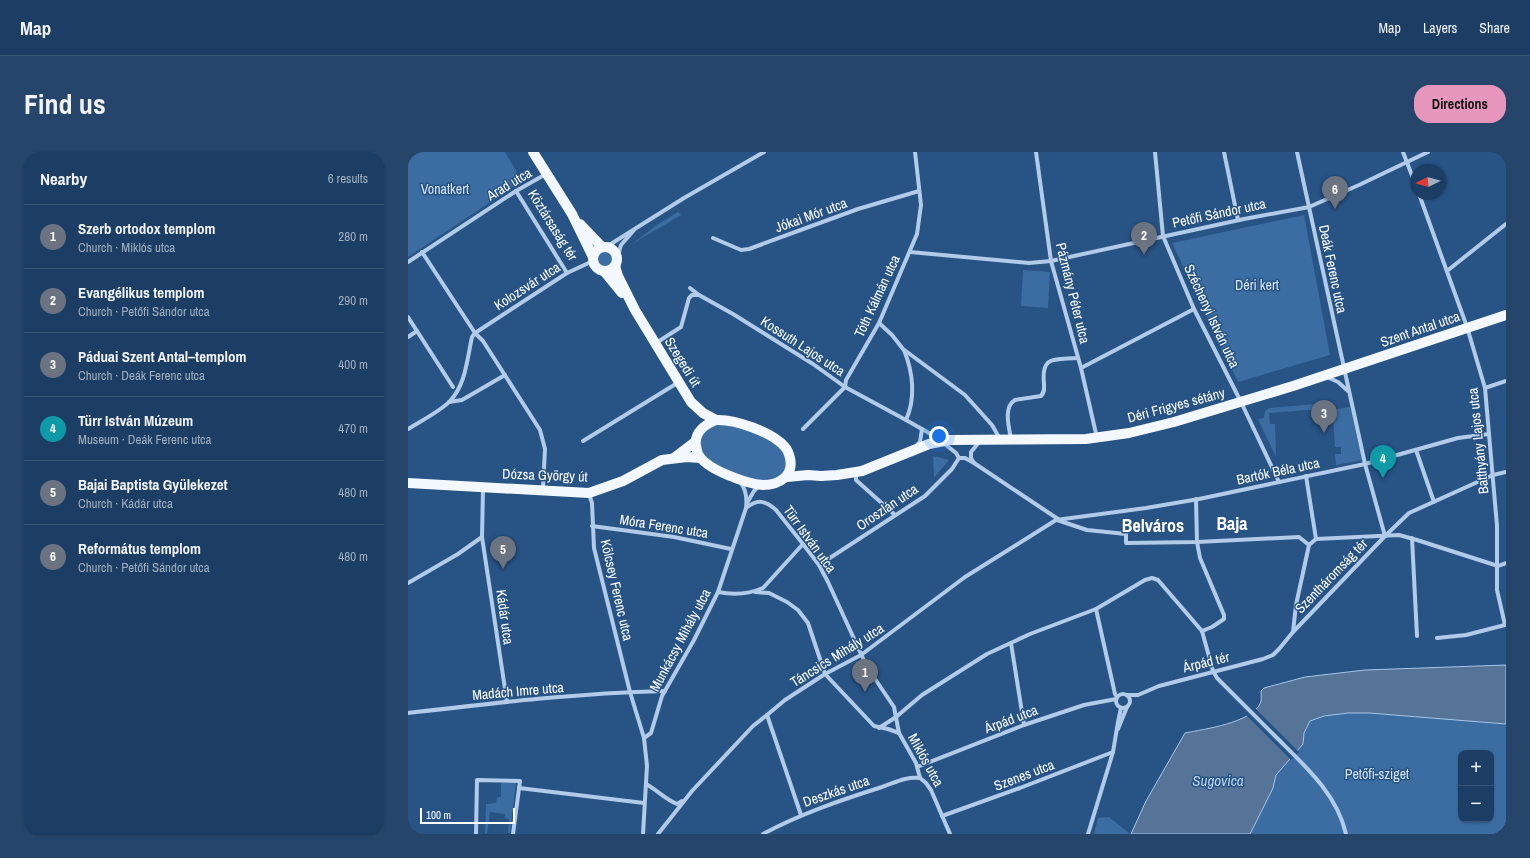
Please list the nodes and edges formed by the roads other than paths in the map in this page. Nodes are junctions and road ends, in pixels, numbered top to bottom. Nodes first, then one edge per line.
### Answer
1 (533, 152) edge
2 (764, 152) edge
3 (915, 152) edge
4 (1036, 152) edge
5 (1155, 152) edge
6 (1224, 152) edge
7 (1297, 152) edge
8 (1403, 152) edge
9 (1428, 152) edge
10 (1407, 162) junction
11 (1410, 170) edge
12 (546, 174) junction
13 (516, 191) junction
14 (919, 191) junction
15 (1421, 200) edge
16 (1309, 207) junction
17 (572, 214) junction
18 (1238, 220) junction
19 (640, 224) junction
20 (1506, 224) edge
21 (1163, 236) junction
22 (713, 238) dead end
23 (604, 247) junction
24 (422, 252) junction
25 (910, 252) junction
26 (593, 259) junction
27 (1050, 260) junction
28 (408, 262) edge
29 (616, 263) junction
30 (604, 271) junction
31 (1447, 271) junction
32 (567, 273) junction
33 (690, 288) dead end
34 (699, 295) junction
35 (634, 310) junction
36 (1194, 310) junction
37 (1506, 315) edge
38 (408, 317) edge
39 (879, 323) junction
40 (1467, 328) junction
41 (417, 331) junction
42 (475, 333) junction
43 (408, 337) edge
44 (655, 344) junction
45 (903, 349) junction
46 (1078, 358) junction
47 (1081, 368) junction
48 (1344, 370) junction
49 (505, 375) junction
50 (1325, 376) junction
51 (679, 382) junction
52 (1506, 382) edge
53 (453, 387) dead end
54 (845, 387) junction
55 (1485, 388) junction
56 (1349, 391) junction
57 (449, 402) junction
58 (1241, 402) junction
59 (694, 406) junction
60 (716, 420) junction
61 (906, 420) junction
62 (408, 429) edge
63 (700, 429) junction
64 (802, 429) dead end
65 (922, 429) junction
66 (1489, 434) junction
67 (1097, 438) junction
68 (981, 440) junction
69 (1006, 440) junction
70 (583, 441) dead end
71 (695, 442) junction
72 (942, 442) junction
73 (915, 449) junction
74 (1416, 450) junction
75 (674, 458) junction
76 (700, 458) junction
77 (959, 458) junction
78 (791, 463) junction
79 (974, 463) junction
80 (1365, 464) junction
81 (856, 472) junction
82 (1506, 472) edge
83 (1493, 474) junction
84 (808, 475) junction
85 (1306, 476) junction
86 (787, 477) junction
87 (738, 480) junction
88 (1279, 482) junction
89 (408, 483) edge
90 (763, 485) junction
91 (483, 487) junction
92 (543, 490) junction
93 (589, 493) junction
94 (1196, 499) junction
95 (1434, 502) junction
96 (746, 506) junction
97 (895, 515) junction
98 (1057, 520) junction
99 (592, 526) junction
100 (1385, 536) junction
101 (482, 537) junction
102 (1412, 538) junction
103 (1316, 539) junction
104 (1197, 542) junction
105 (803, 544) junction
106 (1309, 544) junction
107 (731, 549) junction
108 (1506, 563) edge
109 (819, 565) junction
110 (1498, 566) junction
111 (408, 583) edge
112 (718, 592) junction
113 (755, 592) junction
114 (1096, 609) junction
115 (1202, 631) junction
116 (1293, 632) junction
117 (1417, 636) dead end
118 (1437, 638) dead end
119 (1010, 643) junction
120 (1279, 650) joint
121 (861, 655) junction
122 (1213, 671) junction
123 (825, 674) junction
124 (665, 691) junction
125 (630, 692) junction
126 (1127, 695) junction
127 (1138, 695) junction
128 (1116, 698) junction
129 (1130, 701) junction
130 (506, 702) junction
131 (1127, 707) junction
132 (1121, 708) junction
133 (408, 713) edge
134 (767, 715) junction
135 (896, 717) junction
136 (1024, 725) junction
137 (879, 728) junction
138 (898, 733) junction
139 (1116, 733) junction
140 (644, 738) junction
141 (1113, 752) junction
142 (917, 767) junction
143 (920, 778) junction
144 (646, 784) junction
145 (519, 788) junction
146 (683, 801) junction
147 (644, 803) junction
148 (801, 815) junction
149 (942, 816) junction
150 (476, 834) edge
151 (513, 834) edge
152 (643, 834) edge
153 (658, 834) edge
154 (763, 834) edge
155 (950, 834) edge
156 (1088, 834) edge
157 (1346, 834) edge

1 - 12 main road
2 - 19 street
3 - 14 street, Tóth Kálmán utca
4 - 27 street, Pázmány Péter utca
5 - 21 street, Széchenyi István utca
6 - 18 street
7 - 16 street, Deák Ferenc utca
8 - 10 street
9 - 10 street, Petőfi Sándor utca
10 - 11 street
10 - 16 street, Petőfi Sándor utca
12 - 13 street, Arad utca
12 - 17 main road
13 - 24 street, Arad utca
13 - 32 street, Köztársaság tér
14 - 22 street, Jókai Mór utca
14 - 25 street, Tóth Kálmán utca
15 - 31 street, Batthyány Lajos utca
16 - 18 street, Petőfi Sándor utca
16 - 48 street, Deák Ferenc utca
17 - 23 main road
17 - 26 main road
18 - 21 street, Petőfi Sándor utca
19 - 23 street
19 - 29 street
20 - 31 street
21 - 27 street, Petőfi Sándor utca
21 - 36 street, Széchenyi István utca
23 - 26 main road, Köztársaság tér
23 - 29 main road
24 - 28 street, Arad utca
24 - 42 street
25 - 27 street, Petőfi Sándor utca
25 - 39 street, Tóth Kálmán utca
26 - 30 main road, Köztársaság tér
26 - 32 street, Kolozsvár utca
27 - 46 street, Pázmány Péter utca
29 - 30 main road
29 - 35 main road, Szegedi út
30 - 35 main road, Szegedi út
31 - 40 street, Batthyány Lajos utca
32 - 42 street, Kolozsvár utca
33 - 34 street, Kossuth Lajos utca
34 - 44 street
34 - 54 street, Kossuth Lajos utca
35 - 44 main road, Szegedi út
36 - 47 street
36 - 58 street, Széchenyi István utca
37 - 40 main road, Szent Antal utca
38 - 41 street
39 - 45 street
39 - 54 street, Tóth Kálmán utca
40 - 48 main road, Szent Antal utca
40 - 55 street, Batthyány Lajos utca
41 - 43 street
41 - 53 street
42 - 49 street
42 - 57 street
44 - 51 main road, Szegedi út
45 - 61 street
45 - 69 street
46 - 47 street, Pázmány Péter utca
46 - 69 street
47 - 67 street, Pázmány Péter utca
48 - 50 main road, Déri Frigyes sétány
48 - 56 street, Deák Ferenc utca
49 - 57 street
49 - 92 street
50 - 56 street
50 - 58 main road, Déri Frigyes sétány
51 - 59 main road, Szegedi út
51 - 70 street
52 - 55 street
54 - 61 street, Kossuth Lajos utca
54 - 64 street, Tóth Kálmán utca
55 - 66 street, Batthyány Lajos utca
56 - 80 street, Deák Ferenc utca
57 - 62 street
58 - 67 main road, Déri Frigyes sétány
58 - 88 street, Széchenyi István utca
59 - 60 main road, Szegedi út
59 - 63 main road
60 - 63 main road
60 - 78 main road
61 - 65 street, Kossuth Lajos utca
63 - 71 main road
65 - 72 street, Kossuth Lajos utca
65 - 73 street
66 - 74 street, Bartók Béla utca
66 - 83 street, Batthyány Lajos utca
67 - 69 main road, Déri Frigyes sétány
68 - 69 main road, Déri Frigyes sétány
68 - 72 main road, Déri Frigyes sétány
68 - 79 street
71 - 75 main road, Dózsa György út
71 - 76 main road
72 - 73 main road, Déri Frigyes sétány
72 - 77 street, Kossuth Lajos utca
73 - 81 main road, Déri Frigyes sétány
74 - 80 street, Bartók Béla utca
74 - 95 street
75 - 76 main road, Dózsa György út
75 - 93 main road, Dózsa György út
76 - 87 main road
77 - 79 street
77 - 97 street, Oroszlán utca
78 - 84 main road
78 - 86 main road
79 - 98 street
80 - 85 street, Bartók Béla utca
80 - 100 street, Deák Ferenc utca
81 - 84 main road, Déri Frigyes sétány
81 - 97 street
82 - 83 street, Szentháromság tér
83 - 95 street, Szentháromság tér
83 - 110 street, Batthyány Lajos utca
84 - 86 main road, Déri Frigyes sétány
85 - 88 street, Bartók Béla utca
85 - 103 street
86 - 90 main road, Déri Frigyes sétány
87 - 90 main road
87 - 96 street
88 - 94 street, Bartók Béla utca
89 - 91 main road, Dózsa György út
90 - 96 street, Munkácsy Mihály utca
91 - 92 main road, Dózsa György út
91 - 101 street, Kádár utca
92 - 93 main road, Dózsa György út
93 - 99 street, Kölcsey Ferenc utca
94 - 98 street, Bartók Béla utca
94 - 104 street
95 - 100 street, Szentháromság tér
96 - 105 street, Türr István utca
96 - 107 street, Munkácsy Mihály utca
97 - 109 street, Oroszlán utca
98 - 104 street
98 - 121 street, Táncsics Mihály utca
99 - 107 street, Móra Ferenc utca
99 - 125 street, Kölcsey Ferenc utca
100 - 102 street, Szentháromság tér
100 - 103 street, Szentháromság tér
100 - 116 street, Szentháromság tér
101 - 111 street
101 - 130 street, Kádár utca
102 - 110 street, Szentháromság tér
102 - 117 street
103 - 106 street
104 - 106 street
104 - 115 street
105 - 109 street, Türr István utca
105 - 113 street
106 - 116 street, Szentháromság tér
107 - 112 street, Munkácsy Mihály utca
108 - 110 street
109 - 121 street, Türr István utca
110 - 118 street, Batthyány Lajos utca
112 - 113 street
112 - 124 street, Munkácsy Mihály utca
113 - 123 street
114 - 115 street
114 - 119 street
114 - 128 street
115 - 122 street
116 - 120 street, Szentháromság tér
119 - 135 street
119 - 136 street
120 - 122 street, Árpád tér
121 - 123 street, Táncsics Mihály utca
121 - 135 street, Miklós utca
122 - 127 street, Árpád tér
122 - 157 street
123 - 134 street, Táncsics Mihály utca
123 - 137 street
124 - 125 street
124 - 140 street, Munkácsy Mihály utca
125 - 130 street, Madách Imre utca
125 - 140 street, Kölcsey Ferenc utca
126 - 127 street, Árpád tér
126 - 128 street, Árpád tér
126 - 129 street
127 - 129 street, Árpád tér
128 - 132 street
128 - 136 street, Árpád utca
129 - 131 street, Árpád tér
130 - 133 street, Madách Imre utca
131 - 132 street
131 - 139 street, Árpád tér
132 - 139 street
134 - 146 street, Táncsics Mihály utca
134 - 148 street
135 - 137 street
135 - 138 street, Miklós utca
136 - 142 street, Árpád utca
137 - 138 street
138 - 142 street, Miklós utca
139 - 141 street
140 - 144 street, Kölcsey Ferenc utca
141 - 149 street, Szenes utca
141 - 156 street
142 - 143 street, Miklós utca
143 - 148 street, Deszkás utca
143 - 149 street, Miklós utca
144 - 146 street
144 - 147 street, Kölcsey Ferenc utca
145 - 147 street
145 - 150 street
145 - 151 street
146 - 153 street, Táncsics Mihály utca
147 - 152 street, Kölcsey Ferenc utca
148 - 154 street, Deszkás utca
149 - 155 street, Miklós utca

